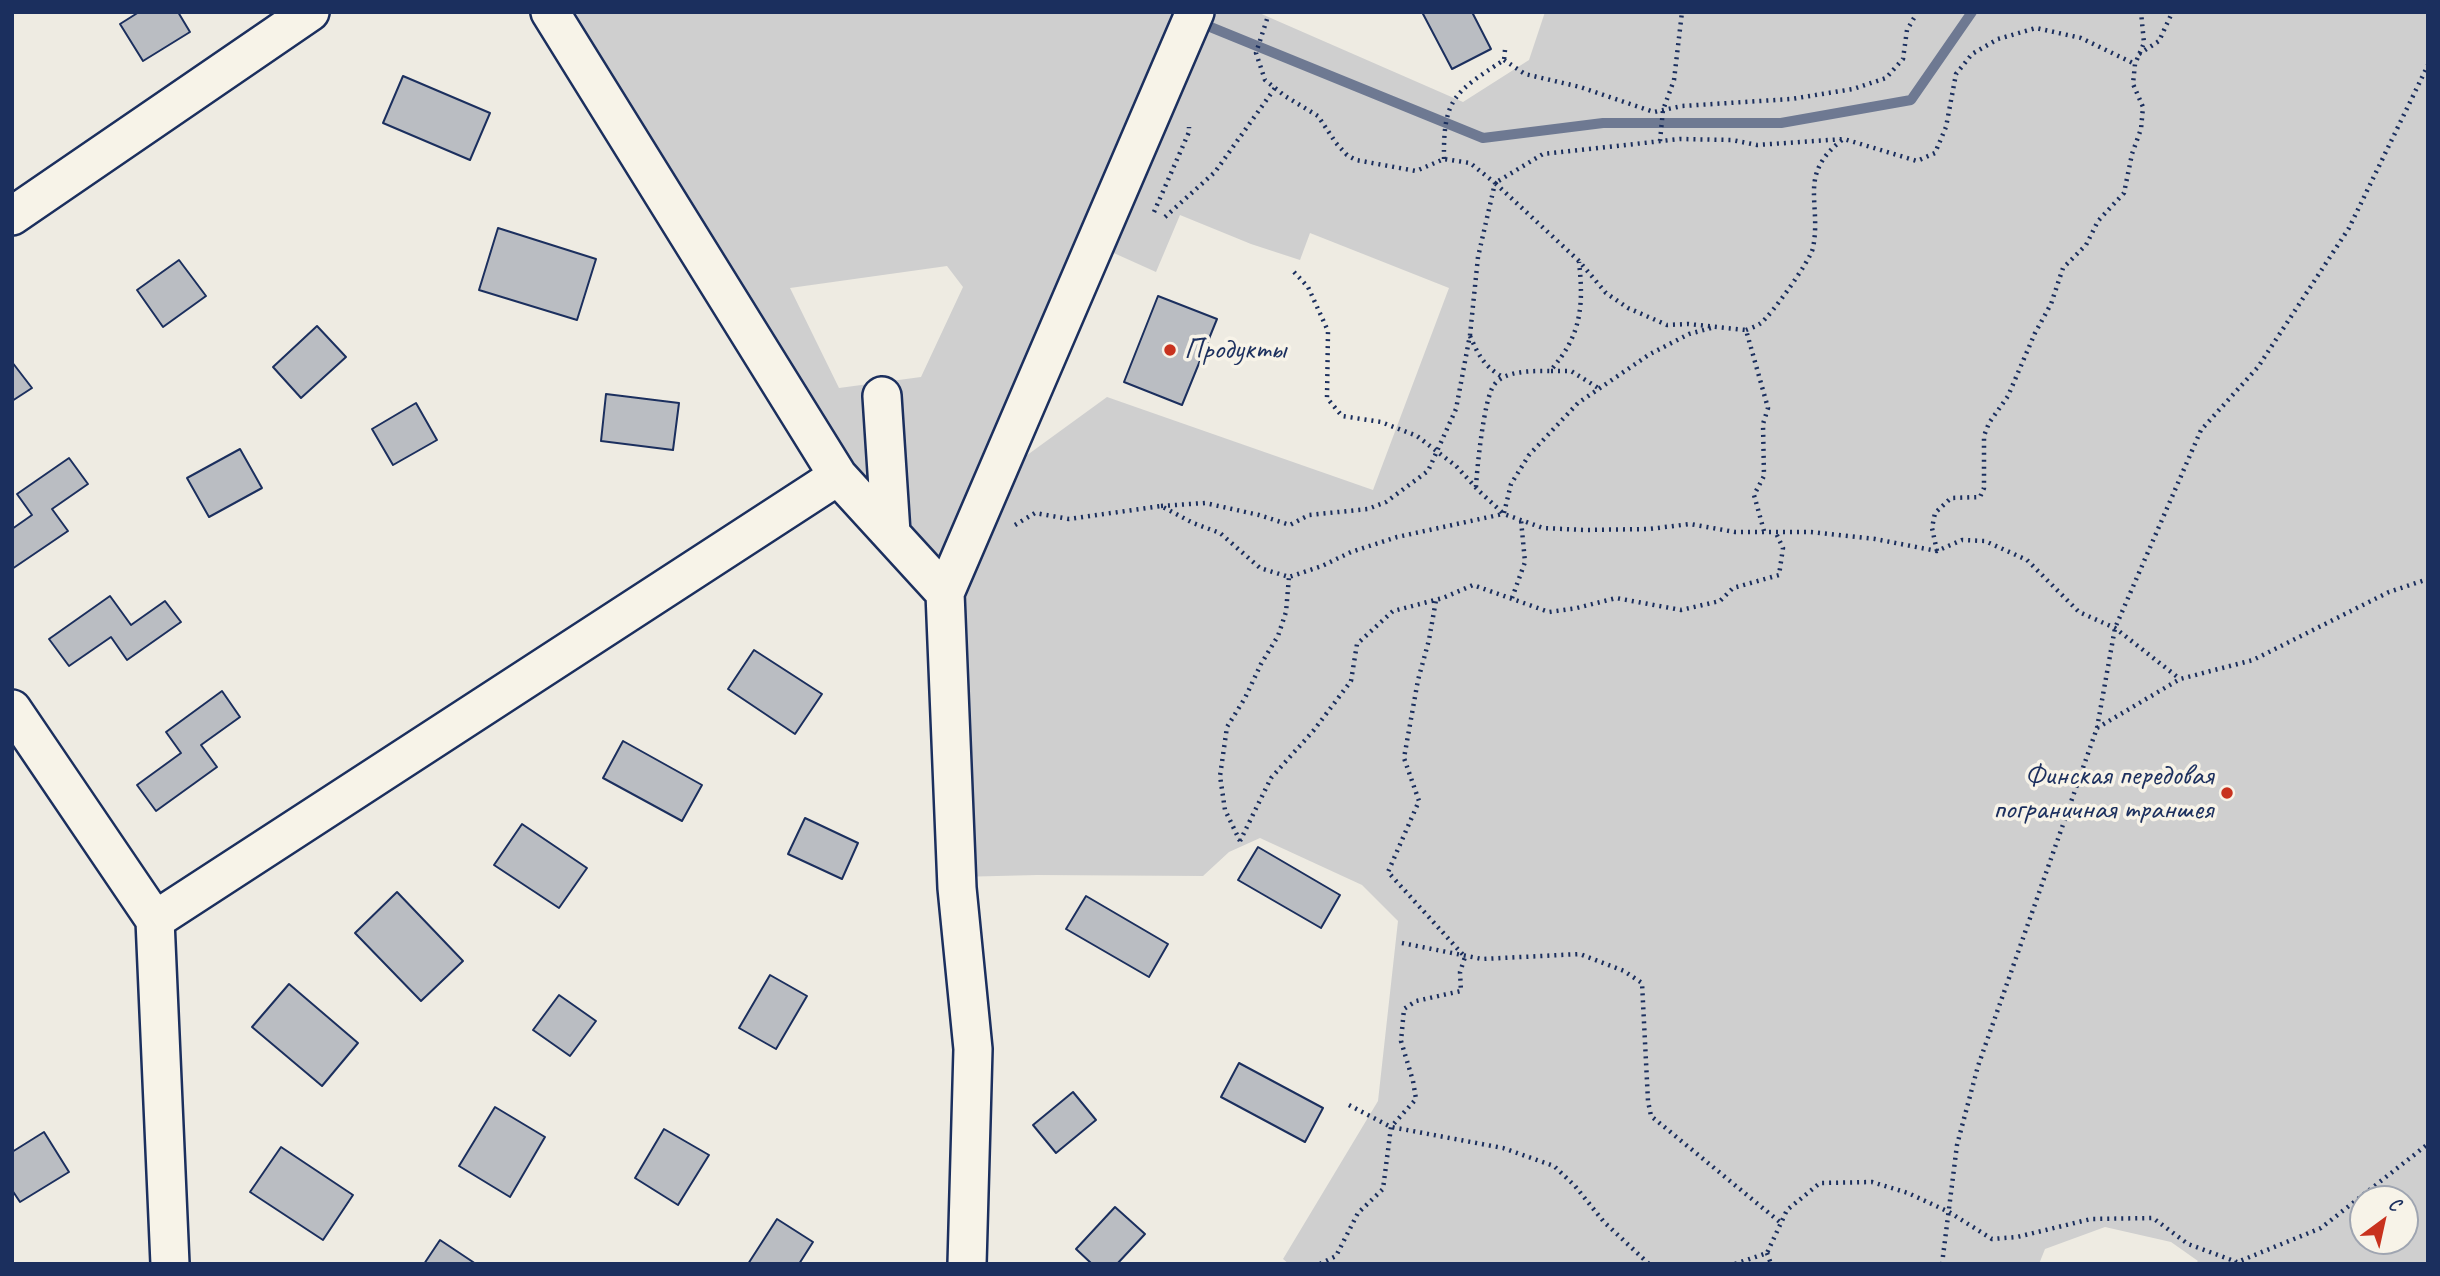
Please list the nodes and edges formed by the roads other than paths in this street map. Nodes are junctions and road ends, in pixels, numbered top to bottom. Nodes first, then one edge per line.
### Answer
1 (310, 12) edge
2 (550, 12) edge
3 (1195, 12) edge
4 (12, 216) edge
5 (882, 396) dead end
6 (838, 476) junction
7 (891, 533) junction
8 (945, 593) junction
9 (12, 709) edge
10 (155, 920) junction
11 (170, 1264) edge
12 (967, 1264) edge

1 - 4 street
2 - 6 street
3 - 8 street
5 - 7 street
6 - 7 street
6 - 10 street
7 - 8 street
8 - 12 street
9 - 10 street
10 - 11 street

